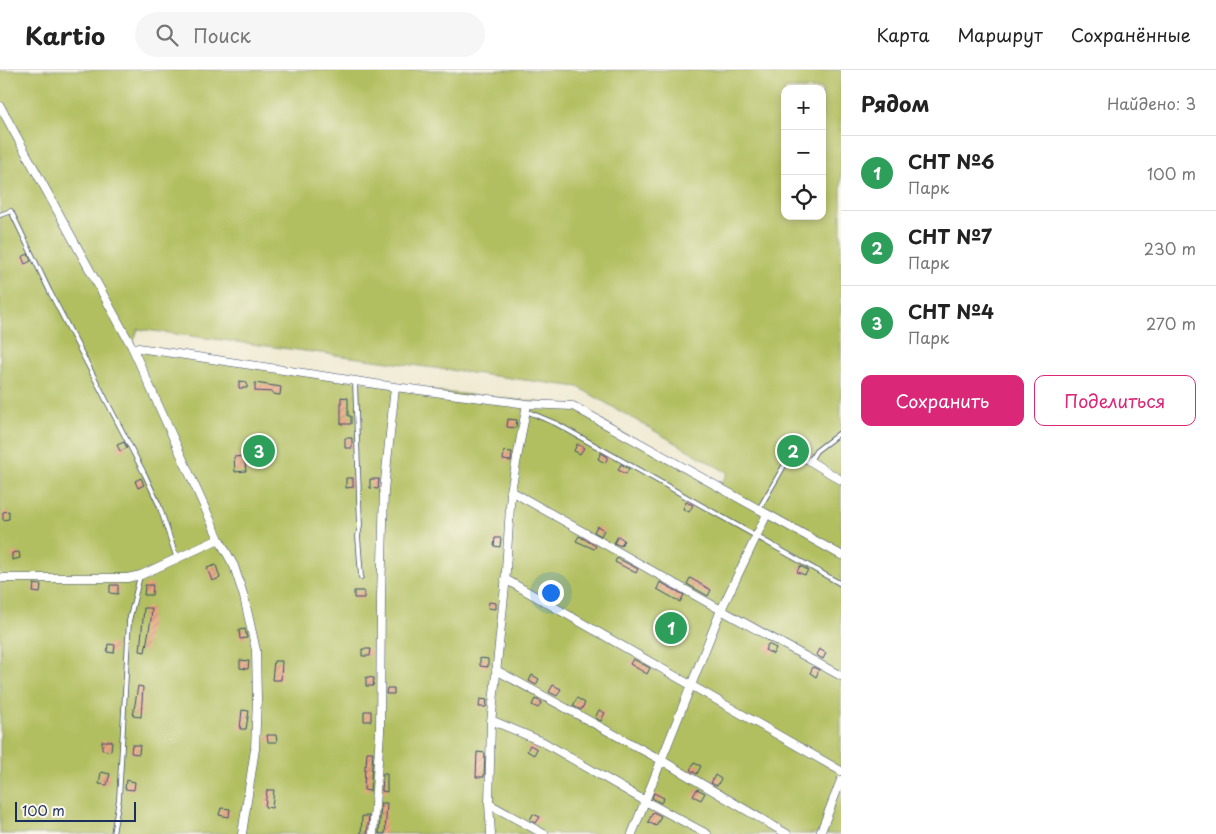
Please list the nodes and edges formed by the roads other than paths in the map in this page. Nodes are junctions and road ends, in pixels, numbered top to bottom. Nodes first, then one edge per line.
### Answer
1 (0, 106) edge
2 (0, 215) edge
3 (132, 347) junction
4 (355, 381) junction
5 (395, 387) junction
6 (527, 407) junction
7 (841, 432) edge
8 (810, 461) junction
9 (841, 480) edge
10 (511, 491) junction
11 (759, 509) junction
12 (767, 514) junction
13 (756, 537) junction
14 (220, 539) junction
15 (841, 555) edge
16 (177, 559) junction
17 (140, 575) junction
18 (361, 577) dead end
19 (0, 578) edge
20 (505, 579) junction
21 (841, 584) edge
22 (722, 610) junction
23 (496, 670) junction
24 (841, 676) edge
25 (692, 685) junction
26 (491, 720) junction
27 (661, 760) junction
28 (841, 771) edge
29 (841, 780) edge
30 (645, 801) junction
31 (489, 804) junction
32 (113, 834) edge
33 (242, 834) edge
34 (373, 834) edge
35 (491, 834) edge
36 (544, 834) edge
37 (632, 834) edge
38 (707, 834) edge
39 (787, 834) edge
40 (820, 834) edge

1 - 3 street
2 - 16 lane
3 - 4 street
3 - 14 street
4 - 5 street
4 - 18 lane
5 - 6 street
5 - 34 street
6 - 10 street
6 - 11 street
6 - 13 lane
7 - 8 lane
8 - 9 street
8 - 11 lane
10 - 20 street
10 - 22 street
11 - 12 street
12 - 13 street
12 - 15 street
13 - 21 lane
13 - 22 street
14 - 16 street
14 - 33 street
16 - 17 street
17 - 19 street
17 - 32 lane
20 - 23 street
20 - 25 street
22 - 24 street
22 - 25 street
23 - 26 street
23 - 27 street
25 - 27 street
25 - 28 street
26 - 30 street
26 - 31 street
27 - 30 street
27 - 39 street
29 - 40 street
30 - 37 street
30 - 38 street
31 - 35 street
31 - 36 street

